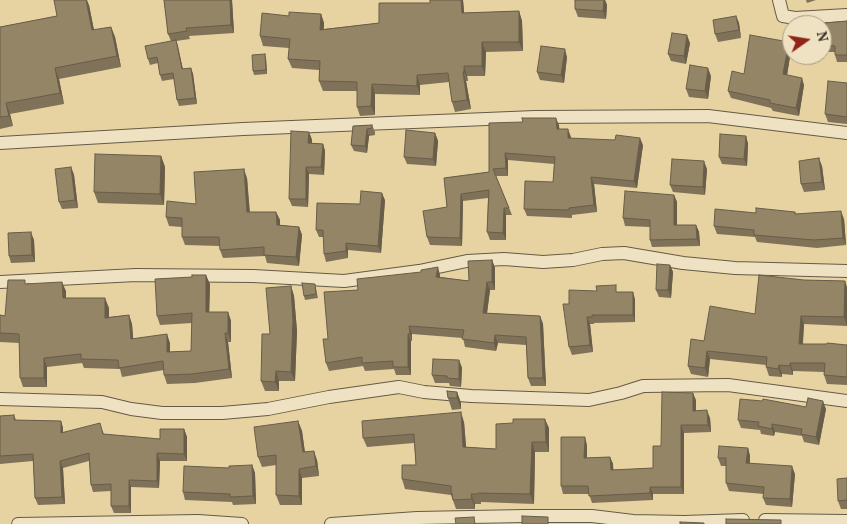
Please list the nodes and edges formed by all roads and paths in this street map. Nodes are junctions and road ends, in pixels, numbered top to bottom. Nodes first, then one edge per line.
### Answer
1 (779, 0) edge
2 (847, 16) edge
3 (847, 133) edge
4 (0, 143) edge
5 (847, 271) edge
6 (0, 282) edge
7 (0, 399) edge
8 (847, 402) edge
9 (847, 521) edge
10 (18, 524) edge
11 (242, 524) edge
12 (331, 524) edge

1 - 2 street
3 - 4 street
5 - 6 street
7 - 8 street
9 - 12 street
10 - 11 street

